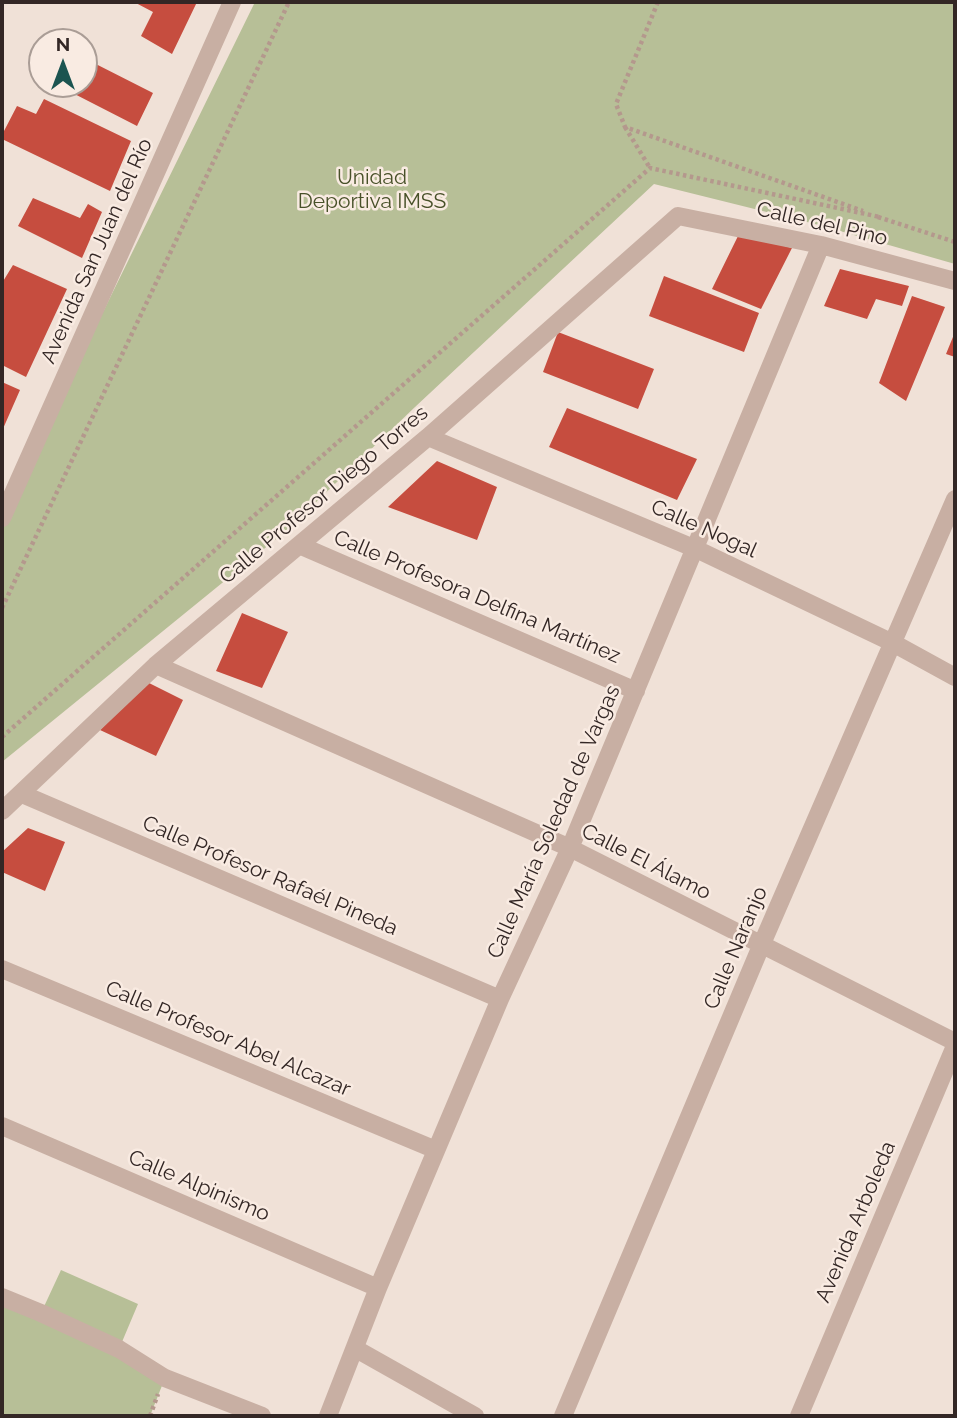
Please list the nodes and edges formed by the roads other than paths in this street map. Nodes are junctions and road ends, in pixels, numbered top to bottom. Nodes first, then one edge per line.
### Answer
1 (232, 2) edge
2 (678, 216) joint
3 (821, 245) junction
4 (955, 281) edge
5 (428, 437) junction
6 (9, 484) edge
7 (955, 499) edge
8 (2, 518) edge
9 (299, 545) junction
10 (696, 549) junction
11 (893, 643) junction
12 (156, 665) junction
13 (955, 677) edge
14 (636, 691) junction
15 (22, 794) junction
16 (2, 811) edge
17 (570, 848) junction
18 (761, 946) junction
19 (2, 969) edge
20 (500, 999) junction
21 (955, 1044) edge
22 (2, 1126) edge
23 (436, 1150) junction
24 (378, 1288) junction
25 (2, 1297) edge
26 (356, 1349) junction
27 (262, 1416) edge
28 (328, 1416) edge
29 (475, 1416) edge
30 (563, 1416) edge
31 (799, 1416) edge

1 - 6 street, Avenida San Juan del Río
2 - 3 street, Calle del Pino
2 - 5 street, Calle Profesor Diego Torres
3 - 4 street, Calle del Pino
3 - 10 street, Calle María Soledad de Vargas
5 - 9 street, Calle Profesor Diego Torres
5 - 10 street, Calle Nogal
6 - 8 street, Avenida San Juan del Río
7 - 11 street, Calle Naranjo
9 - 12 street, Calle Profesor Diego Torres
9 - 14 street, Calle Profesora Delfina Martínez
10 - 11 street, Calle Nogal
10 - 14 street, Calle María Soledad de Vargas
11 - 13 street, Calle Nogal
11 - 18 street, Calle Naranjo
12 - 15 street, Calle Profesor Diego Torres
12 - 17 street, Calle El Álamo
14 - 17 street, Calle María Soledad de Vargas
15 - 16 street, Calle Profesor Diego Torres
15 - 20 street, Calle Profesor Rafaél Pineda
17 - 18 street, Calle El Álamo
17 - 20 street, Calle María Soledad de Vargas
18 - 21 street, Calle El Álamo
18 - 30 street, Calle Naranjo
19 - 23 street, Calle Profesor Abel Alcazar
20 - 23 street, Calle María Soledad de Vargas
21 - 31 street, Avenida Arboleda
22 - 24 street, Calle Alpinismo
23 - 24 street, Calle María Soledad de Vargas
24 - 26 street, Calle María Soledad de Vargas
25 - 27 street
26 - 28 street, Calle María Soledad de Vargas
26 - 29 street

